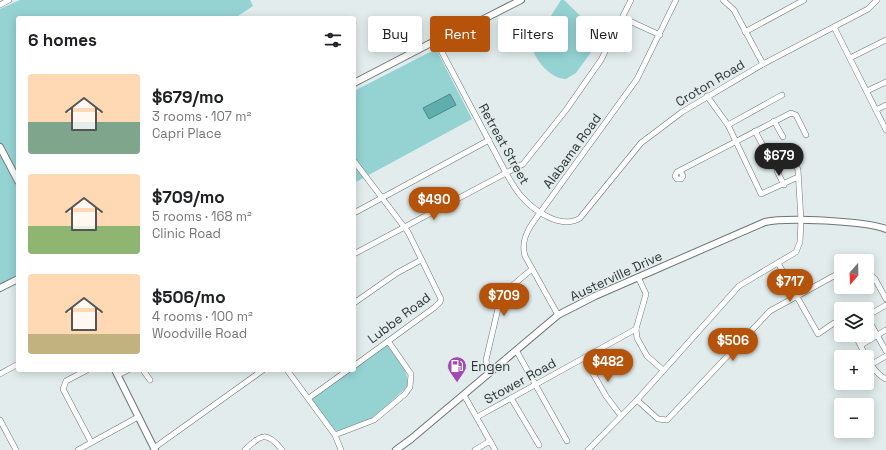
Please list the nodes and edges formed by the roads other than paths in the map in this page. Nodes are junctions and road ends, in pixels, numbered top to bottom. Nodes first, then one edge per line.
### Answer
1 (9, 0) edge
2 (521, 0) edge
3 (631, 0) edge
4 (676, 0) edge
5 (725, 0) edge
6 (804, 0) edge
7 (877, 0) edge
8 (0, 5) edge
9 (490, 16) edge
10 (624, 16) edge
11 (632, 22) edge
12 (834, 27) junction
13 (746, 32) junction
14 (660, 35) junction
15 (886, 40) edge
16 (430, 44) edge
17 (442, 52) edge
18 (605, 52) edge
19 (850, 58) junction
20 (763, 64) junction
21 (356, 82) edge
22 (886, 82) edge
23 (867, 91) junction
24 (782, 95) dead end
25 (707, 96) junction
26 (886, 105) edge
27 (876, 110) junction
28 (774, 121) junction
29 (728, 125) junction
30 (886, 130) edge
31 (755, 131) junction
32 (806, 135) dead end
33 (783, 137) dead end
34 (489, 140) junction
35 (735, 142) junction
36 (763, 146) dead end
37 (0, 147) edge
38 (792, 153) dead end
39 (356, 164) edge
40 (777, 171) dead end
41 (681, 172) dead end
42 (506, 173) junction
43 (16, 177) edge
44 (798, 177) junction
45 (786, 183) junction
46 (798, 190) junction
47 (382, 198) junction
48 (356, 212) edge
49 (540, 213) junction
50 (580, 218) joint
51 (801, 220) junction
52 (404, 228) junction
53 (886, 229) edge
54 (356, 253) edge
55 (421, 260) junction
56 (778, 263) junction
57 (532, 269) junction
58 (834, 276) edge
59 (638, 277) junction
60 (874, 277) edge
61 (16, 279) edge
62 (0, 288) edge
63 (795, 295) junction
64 (886, 299) edge
65 (356, 302) edge
66 (886, 305) edge
67 (874, 312) edge
68 (558, 315) junction
69 (834, 323) edge
70 (874, 328) edge
71 (636, 329) junction
72 (886, 330) edge
73 (878, 335) junction
74 (388, 341) junction
75 (859, 342) edge
76 (884, 344) edge
77 (861, 345) junction
78 (516, 350) junction
79 (864, 350) edge
80 (886, 351) edge
81 (886, 356) edge
82 (584, 358) junction
83 (874, 363) edge
84 (16, 365) edge
85 (356, 365) edge
86 (874, 367) edge
87 (663, 370) junction
88 (83, 372) edge
89 (144, 372) edge
90 (260, 372) edge
91 (289, 372) edge
92 (345, 372) edge
93 (117, 373) edge
94 (0, 374) edge
95 (489, 374) junction
96 (886, 379) edge
97 (150, 380) dead end
98 (535, 384) junction
99 (464, 395) junction
100 (309, 398) junction
101 (511, 398) junction
102 (637, 400) junction
103 (621, 416) junction
104 (138, 417) junction
105 (477, 417) junction
106 (0, 420) edge
107 (335, 435) junction
108 (490, 441) junction
109 (567, 441) dead end
110 (91, 442) junction
111 (539, 445) dead end
112 (154, 449) edge
113 (16, 450) edge
114 (78, 450) edge
115 (245, 450) edge
116 (282, 450) edge
117 (341, 450) edge
118 (396, 450) edge
119 (475, 450) edge
120 (495, 450) edge
121 (588, 450) edge

1 - 8 street
2 - 9 street
3 - 10 street
4 - 14 street, Alabama Road
5 - 13 street
6 - 13 street
7 - 12 street, Croton Road
11 - 14 street
12 - 19 street
12 - 20 street, Croton Road
13 - 20 street
14 - 49 street, Alabama Road
15 - 19 street
16 - 21 street
17 - 34 street, Retreat Street
18 - 42 street
19 - 23 street
20 - 25 street, Croton Road
22 - 23 street
23 - 27 street
24 - 29 street
25 - 29 street
25 - 50 street, Croton Road
26 - 27 street
27 - 30 street
28 - 31 street
28 - 32 street
28 - 33 street
29 - 35 street
31 - 35 street
31 - 36 street
34 - 42 street, Retreat Street
34 - 47 street
35 - 41 street
35 - 45 street
37 - 43 street
38 - 44 street
39 - 47 street, Lubbe Road
40 - 45 street
42 - 49 street, Retreat Street
42 - 52 street
44 - 45 street
44 - 46 street
45 - 46 street
46 - 51 street
47 - 48 street
47 - 52 street, Lubbe Road
49 - 50 street, Retreat Street
49 - 57 street, Alabama Road
51 - 53 street, Austerville Drive
51 - 56 street
51 - 59 street, Austerville Drive
52 - 54 street
52 - 55 street, Lubbe Road
55 - 65 street
55 - 74 street, Lubbe Road
56 - 63 street
56 - 87 street
57 - 68 street, Alabama Road
57 - 95 street
58 - 63 street
59 - 68 street, Austerville Drive
59 - 71 street
60 - 64 street
61 - 62 street
63 - 69 street
63 - 102 street
66 - 67 street
68 - 78 street, Austerville Drive
70 - 73 street
71 - 82 street, Stower Road
71 - 87 street
72 - 73 street
73 - 76 street
73 - 77 street
74 - 85 street, Lubbe Road
74 - 107 street
75 - 77 street
76 - 80 street
77 - 79 street
78 - 95 street, Austerville Drive
78 - 98 street
81 - 83 street
82 - 98 street, Stower Road
82 - 103 street
84 - 94 street
86 - 96 street
87 - 102 street
88 - 110 street
89 - 97 street
90 - 112 street
91 - 100 street
92 - 100 street
93 - 104 street
95 - 99 street, Austerville Drive
98 - 101 street, Stower Road
98 - 109 street
99 - 105 street
99 - 118 street, Austerville Drive
100 - 107 street
101 - 105 street, Stower Road
101 - 111 street
102 - 103 street
103 - 121 street
104 - 110 street
104 - 112 street
105 - 108 street
106 - 113 street
107 - 117 street
108 - 119 street
108 - 120 street
110 - 114 street
115 - 116 street

